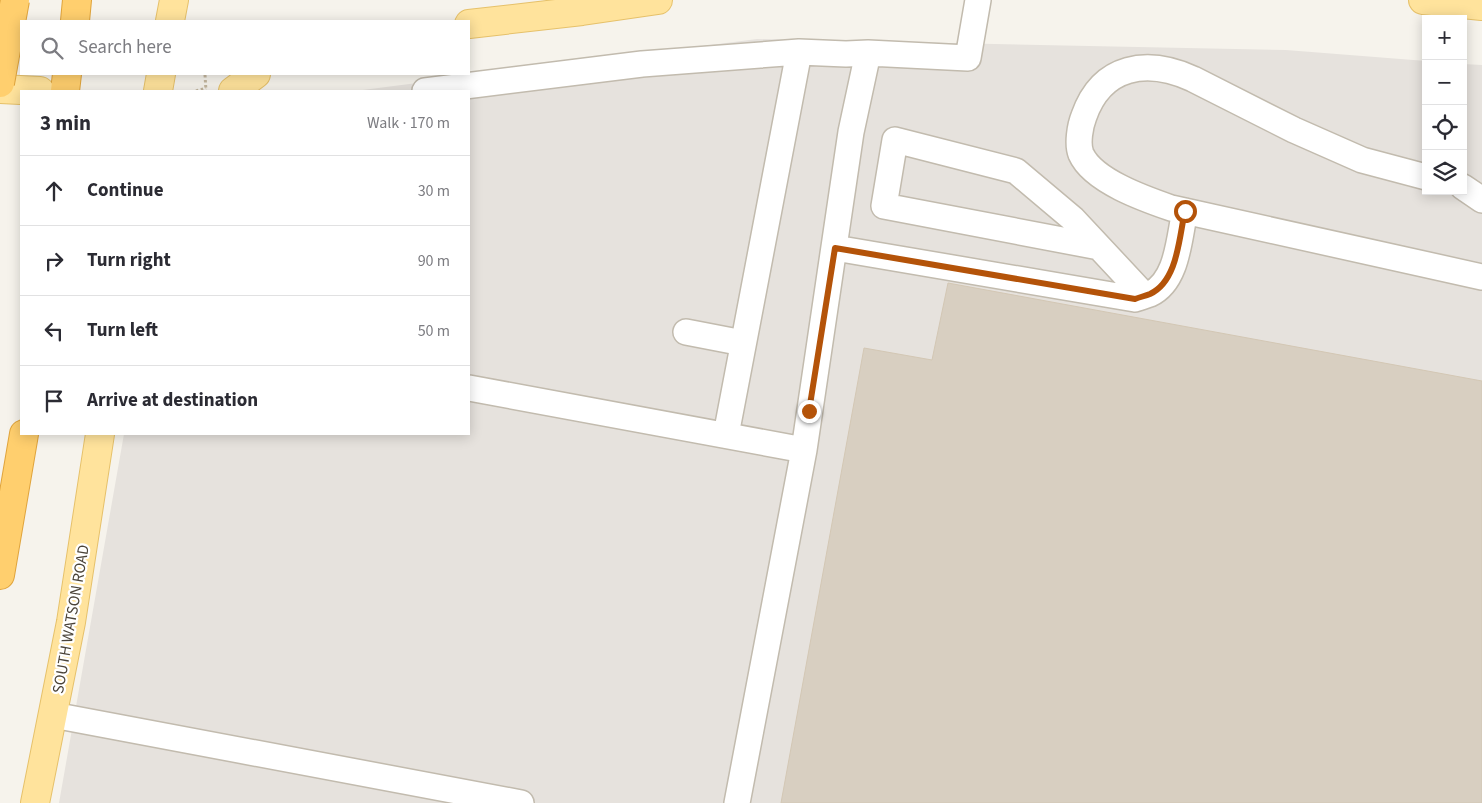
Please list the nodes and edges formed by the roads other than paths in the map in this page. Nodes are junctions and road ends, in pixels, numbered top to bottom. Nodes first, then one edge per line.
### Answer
1 (15, 0) edge
2 (77, 0) edge
3 (174, 0) edge
4 (658, 0) edge
5 (978, 0) edge
6 (1423, 0) edge
7 (1455, 1) edge
8 (1482, 6) edge
9 (74, 20) edge
10 (170, 20) edge
11 (470, 24) edge
12 (0, 49) edge
13 (20, 50) edge
14 (799, 52) junction
15 (868, 53) junction
16 (68, 75) edge
17 (161, 75) edge
18 (255, 75) edge
19 (0, 83) edge
20 (0, 89) edge
21 (20, 90) edge
22 (65, 90) edge
23 (158, 90) edge
24 (234, 90) edge
25 (433, 90) edge
26 (1422, 176) edge
27 (1467, 190) edge
28 (1482, 200) edge
29 (1185, 211) junction
30 (1099, 247) junction
31 (835, 248) junction
32 (1482, 277) edge
33 (1144, 296) junction
34 (686, 332) dead end
35 (743, 343) junction
36 (470, 388) edge
37 (24, 435) edge
38 (100, 435) edge
39 (726, 435) junction
40 (804, 450) junction
41 (0, 575) edge
42 (52, 715) junction
43 (35, 803) edge
44 (521, 803) edge
45 (737, 803) edge

1 - 19 highway, bridge
2 - 9 highway
3 - 10 main road
4 - 11 main road
5 - 15 lane
6 - 7 main road
7 - 8 main road
12 - 13 main road
14 - 15 lane
14 - 25 lane
14 - 35 lane
15 - 31 lane
16 - 22 highway
17 - 23 main road
18 - 24 main road
20 - 21 main road
26 - 29 lane
27 - 28 lane
29 - 32 lane
29 - 33 lane
30 - 30 lane
30 - 33 lane
31 - 33 lane
31 - 40 lane
34 - 35 lane
35 - 39 lane
36 - 39 lane
37 - 41 highway
38 - 42 main road, SOUTH WATSON ROAD
39 - 40 lane
40 - 45 lane
42 - 43 main road, SOUTH WATSON ROAD
42 - 44 lane

